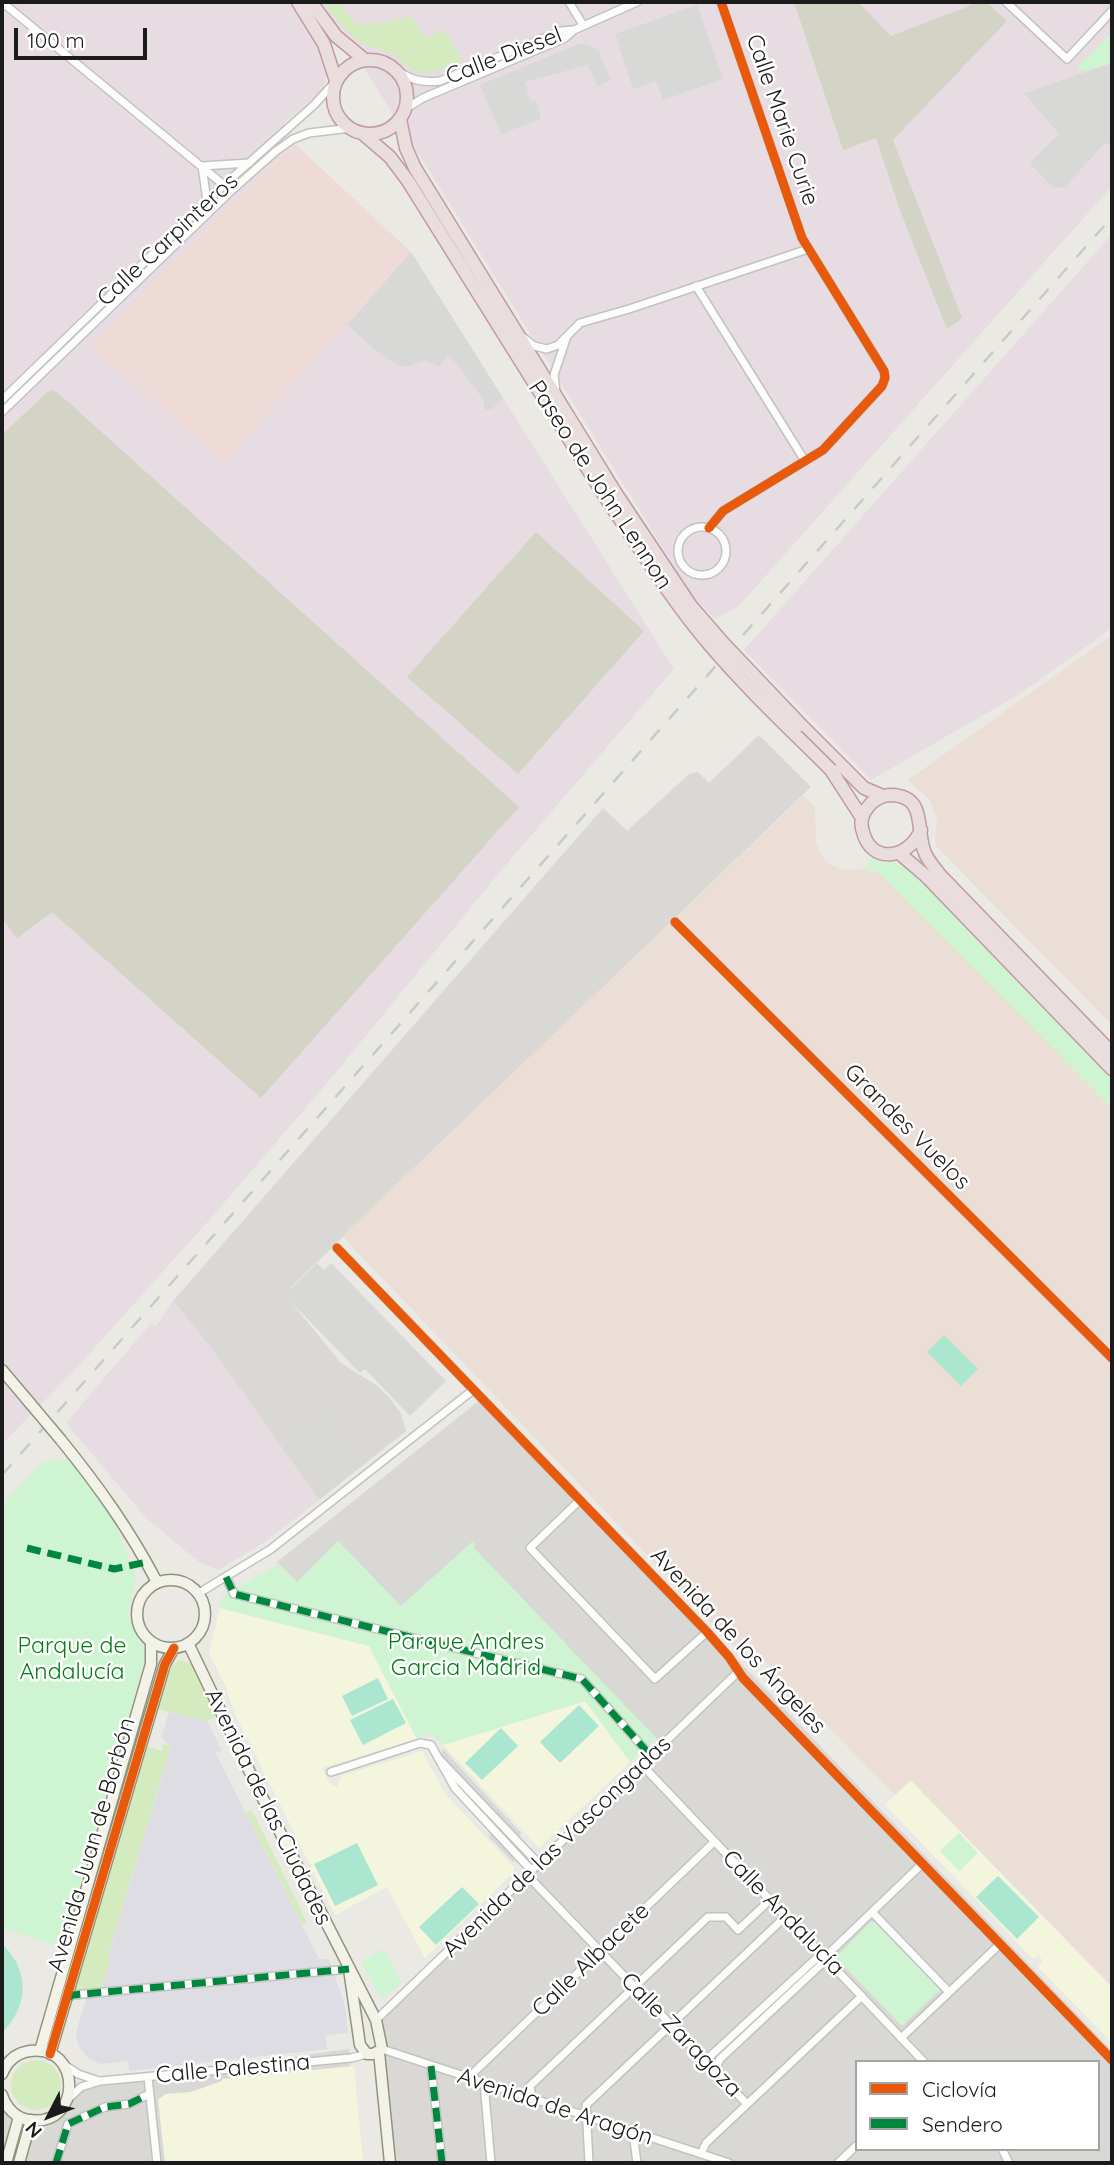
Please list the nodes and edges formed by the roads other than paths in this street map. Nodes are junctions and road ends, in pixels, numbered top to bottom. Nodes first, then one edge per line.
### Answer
1 (2, 2) edge
2 (298, 2) edge
3 (311, 2) edge
4 (569, 2) edge
5 (637, 2) edge
6 (721, 2) edge
7 (1006, 2) edge
8 (1112, 11) edge
9 (583, 25) junction
10 (574, 30) junction
11 (365, 60) junction
12 (396, 70) junction
13 (336, 81) junction
14 (403, 114) junction
15 (357, 131) junction
16 (250, 163) junction
17 (202, 166) junction
18 (224, 185) junction
19 (231, 191) junction
20 (207, 201) junction
21 (808, 250) junction
22 (696, 286) junction
23 (515, 331) junction
24 (569, 332) junction
25 (2, 400) edge
26 (558, 403) junction
27 (2, 412) edge
28 (805, 461) junction
29 (610, 495) junction
30 (709, 528) junction
31 (836, 768) junction
32 (883, 796) junction
33 (862, 818) junction
34 (921, 830) junction
35 (899, 853) junction
36 (675, 922) dead end
37 (1112, 1053) edge
38 (1112, 1069) edge
39 (337, 1248) dead end
40 (1112, 1358) edge
41 (2, 1370) edge
42 (473, 1390) junction
43 (580, 1500) junction
44 (226, 1577) junction
45 (158, 1582) junction
46 (199, 1593) junction
47 (707, 1632) junction
48 (151, 1642) junction
49 (188, 1643) junction
50 (174, 1648) junction
51 (738, 1672) junction
52 (651, 1756) junction
53 (438, 1758) junction
54 (642, 1765) junction
55 (331, 1772) dead end
56 (714, 1842) junction
57 (539, 1864) junction
58 (922, 1864) junction
59 (530, 1873) junction
60 (770, 1900) junction
61 (872, 1912) junction
62 (786, 1916) junction
63 (1000, 1944) junction
64 (601, 1951) junction
65 (825, 1956) junction
66 (349, 1969) junction
67 (635, 1986) junction
68 (948, 1992) junction
69 (862, 1996) junction
70 (66, 1998) junction
71 (356, 2016) junction
72 (374, 2017) junction
73 (671, 2023) junction
74 (901, 2038) junction
75 (381, 2050) junction
76 (45, 2052) junction
77 (367, 2054) junction
78 (706, 2060) junction
79 (922, 2060) edge
80 (1112, 2060) edge
81 (61, 2062) junction
82 (431, 2066) junction
83 (715, 2070) junction
84 (2, 2074) edge
85 (148, 2077) junction
86 (468, 2078) junction
87 (100, 2081) junction
88 (484, 2083) junction
89 (2, 2095) edge
90 (145, 2096) dead end
91 (532, 2099) junction
92 (66, 2102) junction
93 (747, 2104) junction
94 (19, 2117) junction
95 (586, 2117) junction
96 (31, 2120) junction
97 (633, 2132) junction
98 (855, 2147) edge
99 (697, 2153) junction
100 (6, 2163) edge
101 (19, 2163) edge
102 (56, 2163) edge
103 (157, 2163) edge
104 (390, 2163) edge
105 (442, 2163) edge
106 (491, 2163) edge
107 (589, 2163) edge
108 (637, 2163) edge
109 (695, 2163) edge
110 (729, 2163) edge
111 (838, 2163) edge

1 - 17 street
2 - 13 highway
3 - 11 highway
4 - 9 street
5 - 9 street, Calle Diesel
6 - 21 street, Calle Marie Curie
7 - 8 street
9 - 10 street, Calle Diesel
10 - 12 street, Calle Diesel
10 - 14 street, Calle Diesel
11 - 12 highway
11 - 13 highway
12 - 14 highway
13 - 15 highway
13 - 16 street, Calle Carpinteros
14 - 15 highway
14 - 23 highway, Paseo de John Lennon
15 - 19 street, Calle Carpinteros
15 - 29 highway, Paseo de John Lennon
16 - 17 street
16 - 18 street, Calle Carpinteros
17 - 18 street
17 - 20 street
18 - 19 street
18 - 20 street, Calle Carpinteros
19 - 27 street, Calle Carpinteros
20 - 25 street, Calle Carpinteros
21 - 22 street
21 - 28 street, Calle Marie Curie
22 - 24 street
22 - 28 street
23 - 24 street
23 - 26 highway, Paseo de John Lennon
24 - 26 street
26 - 29 highway, Paseo de John Lennon
28 - 30 street
29 - 31 highway, Paseo de John Lennon, bridge
30 - 30 street
31 - 32 highway, Paseo de John Lennon
31 - 33 highway, Paseo de John Lennon
32 - 33 highway
32 - 34 highway
33 - 35 highway
34 - 35 highway
34 - 37 highway
35 - 38 highway
36 - 40 street, Grandes Vuelos
39 - 42 street, Avenida de los Ángeles
41 - 45 street, bridge
42 - 43 street, Avenida de los Ángeles
42 - 44 street
43 - 47 street, Avenida de los Ángeles
43 - 47 street
44 - 46 street
44 - 52 street
45 - 46 street
45 - 48 street
46 - 49 street
47 - 51 street, Avenida de los Ángeles
48 - 50 street
48 - 76 street, Avenida Juan de Borbón
49 - 50 street
49 - 66 street, Avenida de las Ciudades
50 - 70 street, Avenida Juan de Borbón
51 - 52 street, Avenida de las Vascongadas
51 - 58 street, Avenida de los Ángeles
52 - 54 street, Avenida de las Vascongadas
53 - 55 street
53 - 57 street
53 - 59 street, Calle Zaragoza
54 - 56 street, Calle Andalucía
54 - 57 street, Avenida de las Vascongadas
56 - 60 street, Calle Andalucía
56 - 64 street, Calle Albacete
57 - 59 street, Avenida de las Vascongadas
58 - 61 street
58 - 63 street, Avenida de los Ángeles
59 - 64 street, Calle Zaragoza
59 - 72 street, Avenida de las Vascongadas
60 - 62 street, Calle Andalucía
60 - 67 street
61 - 65 street
61 - 68 street
62 - 65 street, Calle Andalucía
62 - 73 street
63 - 68 street
63 - 80 street, Avenida de los Ángeles
64 - 67 street, Calle Zaragoza
64 - 86 street, Calle Albacete
65 - 69 street, Calle Andalucía
65 - 78 street
65 - 83 street
66 - 70 street
66 - 71 street, Avenida de las Ciudades
66 - 72 street, Avenida de las Ciudades
67 - 73 street, Calle Zaragoza
67 - 91 street
68 - 74 street
69 - 74 street, Calle Andalucía
69 - 93 street
70 - 76 street, Avenida Juan de Borbón
71 - 72 street
71 - 77 street, Avenida de las Ciudades
72 - 75 street, Avenida de las Ciudades
73 - 78 street, Calle Zaragoza
73 - 95 street
74 - 79 street, Calle Andalucía
75 - 77 street
75 - 82 street, Avenida de Aragón
75 - 104 street, Avenida de las Ciudades
76 - 81 street
76 - 84 street
77 - 85 street, Calle Palestina
78 - 83 street, Calle Zaragoza
81 - 87 street, Calle Palestina
81 - 92 street
82 - 86 street, Avenida de Aragón
82 - 105 street
83 - 93 street, Calle Zaragoza
85 - 87 street, Calle Palestina
85 - 103 street
86 - 88 street, Avenida de Aragón
87 - 92 street, Calle Palestina
88 - 91 street, Avenida de Aragón
88 - 106 street
89 - 94 street
90 - 102 street
91 - 95 street, Avenida de Aragón
92 - 96 street
93 - 99 street
94 - 96 street
94 - 100 street
95 - 97 street, Avenida de Aragón
95 - 107 street
96 - 101 street
97 - 99 street, Avenida de Aragón
97 - 108 street
98 - 111 street
99 - 109 street
99 - 110 street, Avenida de Aragón

